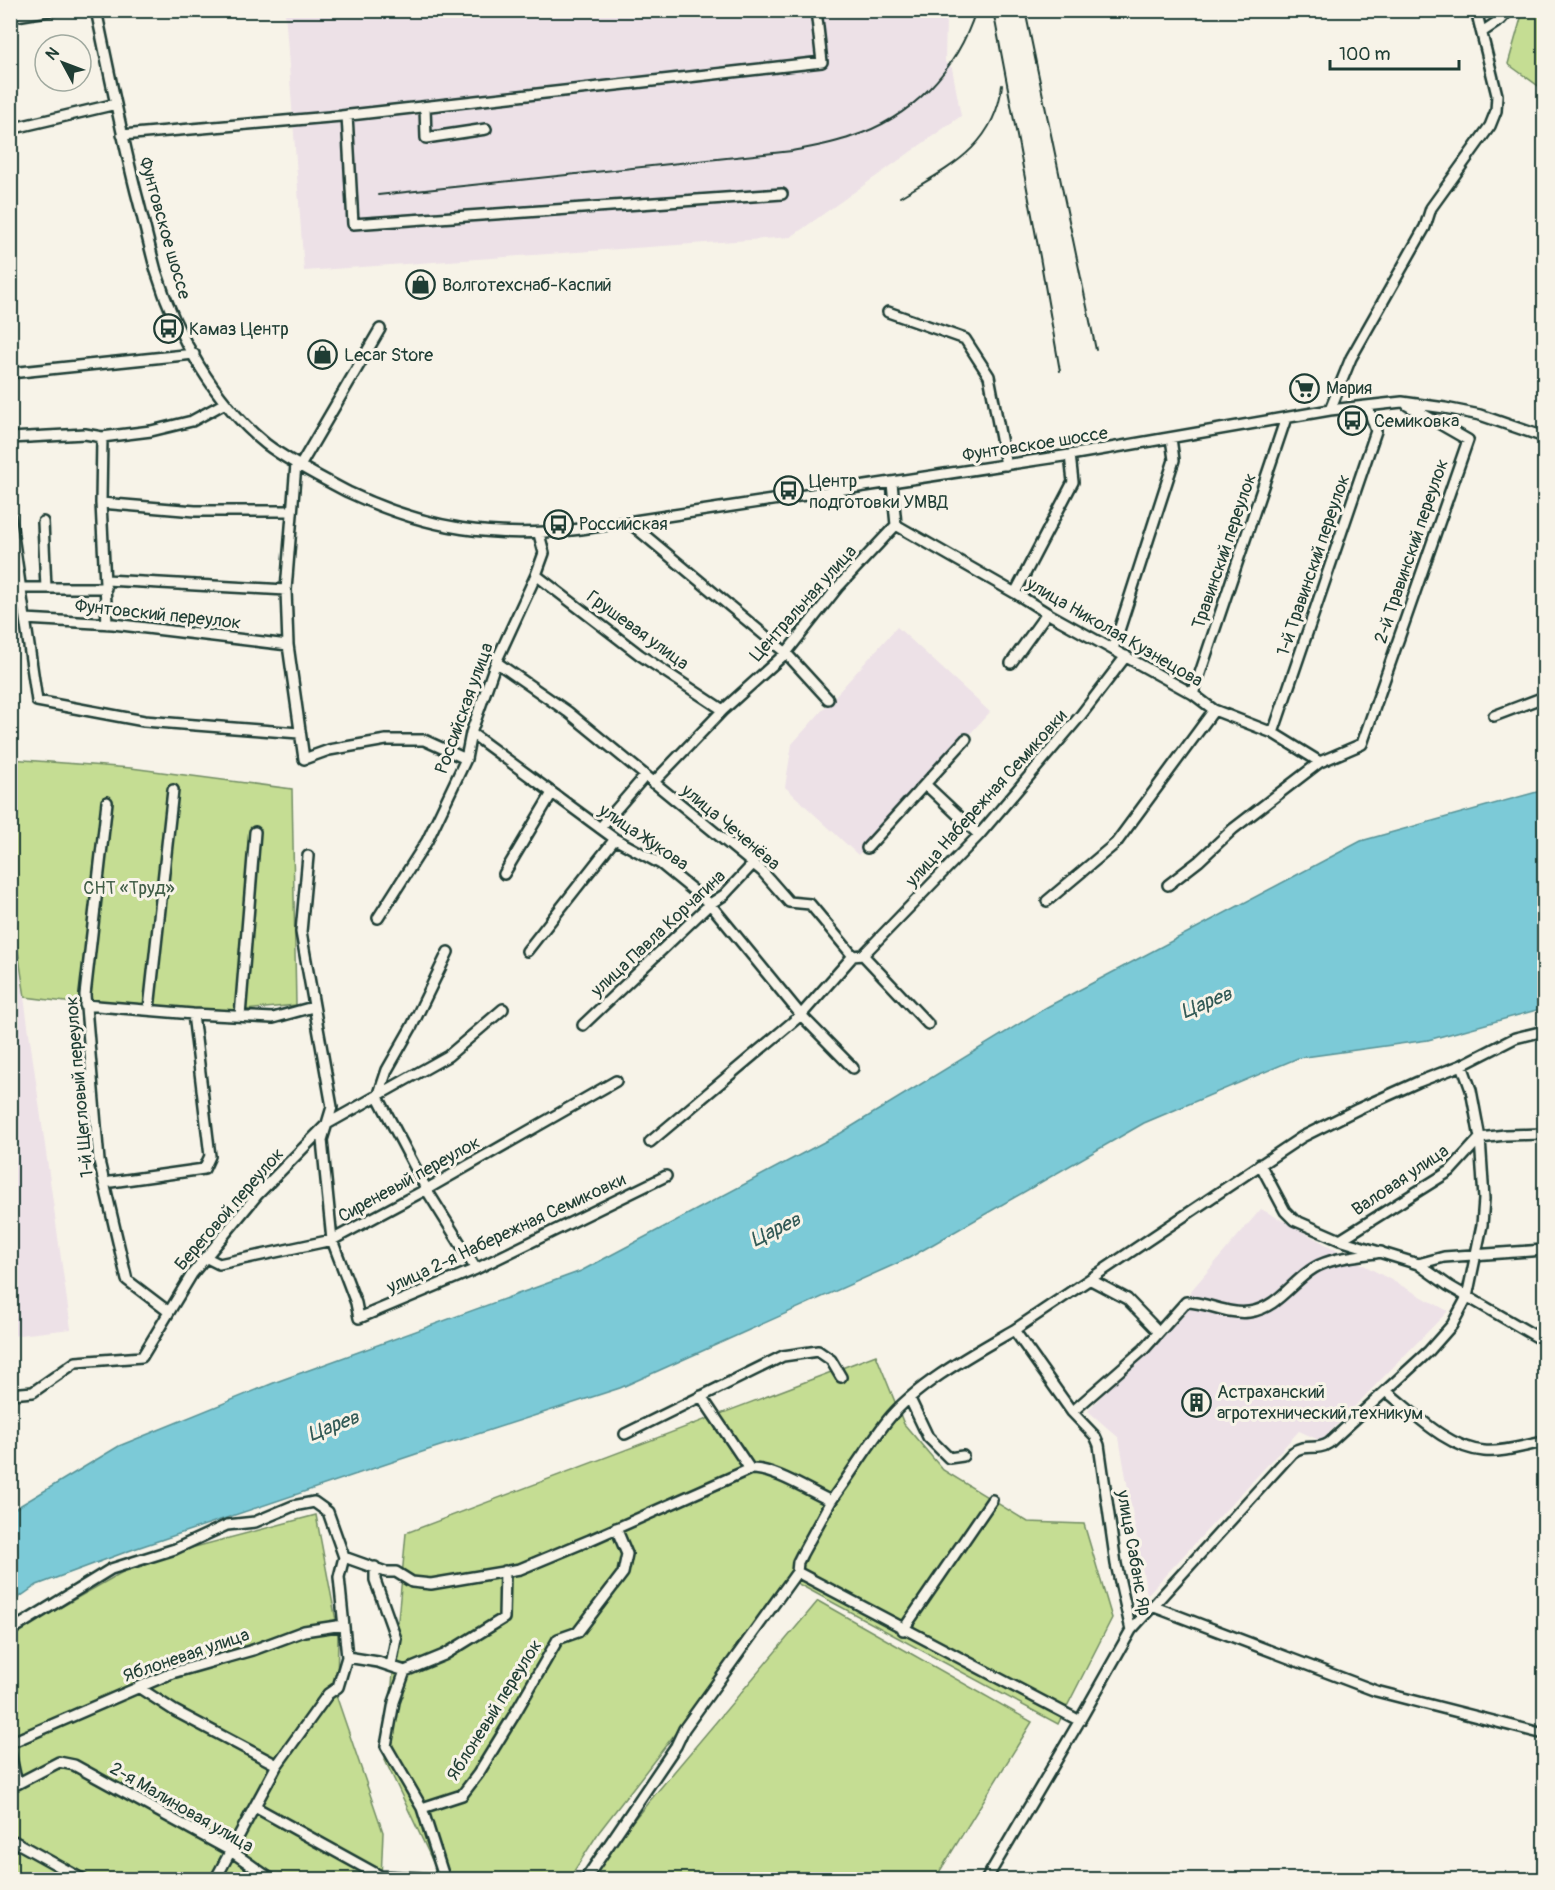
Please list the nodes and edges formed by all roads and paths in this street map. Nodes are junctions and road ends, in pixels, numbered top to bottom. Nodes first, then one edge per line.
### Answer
1 (53, 10) edge
2 (96, 10) edge
3 (816, 10) edge
4 (1476, 10) edge
5 (1509, 10) edge
6 (10, 17) edge
7 (1482, 32) junction
8 (116, 104) junction
9 (425, 106) junction
10 (347, 115) junction
11 (10, 129) edge
12 (486, 129) dead end
13 (122, 135) junction
14 (782, 194) dead end
15 (888, 312) dead end
16 (380, 329) dead end
17 (194, 354) junction
18 (10, 373) edge
19 (1402, 402) junction
20 (225, 403) junction
21 (1368, 407) junction
22 (1330, 410) junction
23 (1286, 418) junction
24 (102, 437) junction
25 (1545, 437) edge
26 (10, 438) edge
27 (1171, 438) junction
28 (1070, 455) junction
29 (298, 465) junction
30 (1006, 465) junction
31 (892, 483) junction
32 (100, 503) junction
33 (291, 512) junction
34 (10, 515) edge
35 (43, 522) dead end
36 (630, 523) junction
37 (896, 525) junction
38 (539, 534) junction
39 (536, 575) junction
40 (106, 584) junction
41 (21, 588) junction
42 (46, 588) junction
43 (286, 590) junction
44 (1015, 592) junction
45 (1047, 613) junction
46 (26, 620) junction
47 (107, 624) junction
48 (288, 645) junction
49 (1113, 649) junction
50 (786, 653) junction
51 (1126, 656) junction
52 (496, 662) junction
53 (1011, 663) dead end
54 (1193, 694) junction
55 (1545, 697) edge
56 (828, 699) dead end
57 (723, 710) junction
58 (1214, 710) junction
59 (1494, 716) dead end
60 (299, 733) junction
61 (471, 733) junction
62 (1273, 733) junction
63 (966, 740) dead end
64 (466, 759) junction
65 (1320, 762) junction
66 (645, 776) junction
67 (653, 783) junction
68 (925, 784) junction
69 (173, 790) dead end
70 (552, 793) junction
71 (107, 802) dead end
72 (600, 828) junction
73 (255, 832) dead end
74 (979, 835) junction
75 (615, 838) junction
76 (867, 848) dead end
77 (308, 856) dead end
78 (753, 864) junction
79 (504, 874) dead end
80 (1168, 885) dead end
81 (1047, 901) dead end
82 (710, 904) junction
83 (378, 918) dead end
84 (527, 951) dead end
85 (448, 952) dead end
86 (863, 955) junction
87 (853, 956) junction
88 (85, 1005) junction
89 (314, 1007) junction
90 (503, 1009) dead end
91 (149, 1010) junction
92 (193, 1014) junction
93 (801, 1015) junction
94 (240, 1016) junction
95 (928, 1024) dead end
96 (584, 1026) dead end
97 (1545, 1031) edge
98 (1462, 1065) junction
99 (853, 1068) dead end
100 (616, 1082) dead end
101 (378, 1097) junction
102 (327, 1124) junction
103 (1545, 1134) edge
104 (1480, 1138) junction
105 (650, 1142) dead end
106 (1260, 1164) junction
107 (666, 1176) dead end
108 (104, 1183) junction
109 (427, 1189) junction
110 (332, 1240) junction
111 (1340, 1240) junction
112 (1545, 1250) edge
113 (1381, 1252) junction
114 (1476, 1255) junction
115 (205, 1257) junction
116 (1418, 1264) junction
117 (477, 1269) junction
118 (1091, 1280) junction
119 (1467, 1297) junction
120 (169, 1312) junction
121 (1014, 1330) junction
122 (1160, 1332) junction
123 (1545, 1341) edge
124 (841, 1377) dead end
125 (1386, 1391) junction
126 (10, 1394) edge
127 (701, 1396) junction
128 (910, 1399) junction
129 (1072, 1412) junction
130 (625, 1434) dead end
131 (1545, 1442) edge
132 (963, 1456) dead end
133 (750, 1469) junction
134 (992, 1500) dead end
135 (831, 1501) junction
136 (616, 1528) junction
137 (344, 1557) junction
138 (375, 1567) junction
139 (505, 1571) junction
140 (797, 1572) junction
141 (1152, 1606) junction
142 (343, 1625) junction
143 (903, 1630) junction
144 (1131, 1630) junction
145 (10, 1631) edge
146 (347, 1657) junction
147 (392, 1666) junction
148 (405, 1671) junction
149 (138, 1687) junction
150 (1080, 1721) junction
151 (1545, 1734) edge
152 (10, 1743) edge
153 (10, 1752) edge
154 (278, 1765) junction
155 (14, 1784) edge
156 (255, 1807) junction
157 (422, 1808) junction
158 (10, 1839) edge
159 (231, 1851) junction
160 (379, 1878) edge
161 (444, 1879) edge
162 (84, 1880) edge
163 (215, 1880) edge
164 (272, 1880) edge
165 (585, 1880) edge
166 (986, 1880) edge

1 - 6 street
2 - 8 street, Фунтовское шоссе
3 - 9 street
4 - 7 street
5 - 7 street
7 - 22 street
8 - 11 street
8 - 13 street, Фунтовское шоссе
9 - 10 street
9 - 12 street
10 - 13 street
10 - 14 street
13 - 17 street, Фунтовское шоссе
15 - 30 street
16 - 29 street
17 - 18 street
17 - 20 street, Фунтовское шоссе
19 - 21 street, Фунтовское шоссе
19 - 25 street, Фунтовское шоссе
19 - 65 street, 2-й Травинский переулок
20 - 24 street
20 - 29 street, Фунтовское шоссе
21 - 22 street, Фунтовское шоссе
21 - 62 street, 1-й Травинский переулок
22 - 23 street, Фунтовское шоссе
23 - 27 street, Фунтовское шоссе
23 - 54 street, Травинский переулок
24 - 26 street
24 - 32 street
27 - 28 street, Фунтовское шоссе
27 - 49 street
28 - 30 street, Фунтовское шоссе
28 - 44 street
29 - 33 street
29 - 38 street, Фунтовское шоссе
30 - 31 street, Фунтовское шоссе
31 - 36 street, Фунтовское шоссе
31 - 37 street
32 - 33 street
32 - 40 street
33 - 43 street
34 - 41 street
35 - 42 street
36 - 38 street, Фунтовское шоссе
36 - 50 street
37 - 44 street, улица Николая Кузнецова
37 - 50 street, Центральная улица
38 - 39 street, Российская улица
39 - 52 street, Российская улица
39 - 57 street, Грушевая улица
40 - 42 street
40 - 43 street
40 - 47 street
41 - 42 street
41 - 46 street
43 - 48 street
44 - 45 street, улица Николая Кузнецова
45 - 49 street, улица Николая Кузнецова
45 - 53 street
46 - 47 street, Фунтовский переулок
46 - 60 street
47 - 48 street, Фунтовский переулок
48 - 60 street
49 - 51 street, улица Николая Кузнецова
50 - 56 street
50 - 57 street, Центральная улица
51 - 54 street, улица Николая Кузнецова
51 - 74 street, улица Набережная Семиковки
52 - 61 street, Российская улица
52 - 66 street, улица Чеченёва
54 - 58 street, улица Николая Кузнецова
55 - 59 street
57 - 67 street, Центральная улица
58 - 62 street, улица Николая Кузнецова
58 - 81 street
60 - 64 street
61 - 64 street, Российская улица
61 - 70 street, улица Жукова
62 - 65 street, улица Николая Кузнецова
63 - 68 street
64 - 83 street, Российская улица
65 - 80 street
66 - 67 street, улица Чеченёва
66 - 72 street
67 - 78 street, улица Чеченёва
68 - 74 street
68 - 76 street
69 - 91 street
70 - 72 street, улица Жукова
70 - 79 street
71 - 88 street, 1-й Щегловый переулок
72 - 75 street, улица Жукова
73 - 94 street
74 - 86 street, улица Набережная Семиковки
75 - 82 street, улица Жукова
75 - 84 street
77 - 89 street
78 - 82 street, улица Павла Корчагина
78 - 87 street, улица Чеченёва
82 - 93 street, улица Жукова
82 - 96 street, улица Павла Корчагина
85 - 101 street
86 - 87 street
86 - 95 street
87 - 93 street
88 - 91 street
88 - 108 street, 1-й Щегловый переулок
89 - 94 street
89 - 102 street
90 - 101 street
91 - 92 street
92 - 94 street
92 - 108 street
93 - 99 street, улица Жукова
93 - 105 street
97 - 98 street
98 - 104 street
98 - 106 street
100 - 109 street, Сиреневый переулок
101 - 102 street
101 - 109 street
102 - 110 street
102 - 115 street, Береговой переулок
103 - 104 street
104 - 111 street, Валовая улица
104 - 114 street
106 - 111 street
106 - 118 street
107 - 117 street, улица 2-я Набережная Семиковки
108 - 120 street, 1-й Щегловый переулок
109 - 110 street, Сиреневый переулок
109 - 117 street
110 - 115 street, Сиреневый переулок
110 - 117 street, улица 2-я Набережная Семиковки
111 - 113 street
112 - 114 street
113 - 116 street
113 - 122 street
114 - 116 street
114 - 119 street
115 - 120 street, Береговой переулок
116 - 119 street
118 - 121 street
118 - 122 street
119 - 123 street
119 - 125 street
120 - 126 street, Береговой переулок
121 - 128 street
121 - 129 street, улица Сабанс Яр
122 - 129 street
124 - 127 street
125 - 131 street
125 - 141 street
127 - 130 street
127 - 133 street
128 - 132 street
128 - 135 street
129 - 144 street, улица Сабанс Яр
133 - 135 street
133 - 136 street
134 - 143 street
135 - 140 street
136 - 139 street
136 - 157 street, Яблоневый переулок
137 - 138 street
137 - 142 street
137 - 145 street
138 - 139 street
138 - 147 street
139 - 148 street
140 - 143 street
140 - 165 street
141 - 144 street
141 - 151 street
142 - 146 street
142 - 149 street, Яблоневая улица
143 - 150 street
144 - 150 street, улица Сабанс Яр
146 - 147 street
146 - 154 street
147 - 148 street
148 - 157 street
149 - 152 street, Яблоневая улица
149 - 154 street
150 - 166 street, улица Сабанс Яр
153 - 155 street
154 - 156 street
155 - 159 street, 2-я Малиновая улица
156 - 159 street
156 - 160 street
157 - 161 street
158 - 162 street
159 - 163 street
159 - 164 street, 2-я Малиновая улица
160 - 161 street

